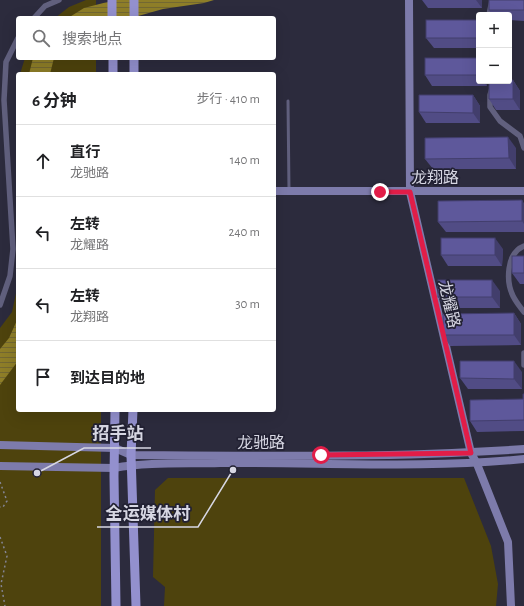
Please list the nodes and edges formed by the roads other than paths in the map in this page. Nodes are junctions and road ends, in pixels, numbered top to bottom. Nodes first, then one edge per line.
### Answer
1 (59, 0) edge
2 (112, 0) edge
3 (134, 0) edge
4 (409, 0) edge
5 (492, 0) edge
6 (490, 12) edge
7 (36, 16) edge
8 (112, 16) edge
9 (134, 16) edge
10 (16, 42) edge
11 (113, 60) edge
12 (134, 60) edge
13 (113, 72) edge
14 (134, 72) edge
15 (493, 84) edge
16 (288, 101) dead end
17 (524, 148) edge
18 (276, 191) edge
19 (289, 191) junction
20 (524, 191) edge
21 (410, 192) junction
22 (524, 246) edge
23 (0, 305) edge
24 (524, 312) edge
25 (524, 353) edge
26 (524, 365) edge
27 (115, 412) edge
28 (133, 412) edge
29 (0, 445) edge
30 (115, 448) junction
31 (524, 449) edge
32 (471, 453) junction
33 (131, 455) junction
34 (524, 459) edge
35 (477, 464) junction
36 (131, 465) junction
37 (0, 466) edge
38 (114, 468) junction
39 (116, 606) edge
40 (136, 606) edge
41 (511, 606) edge

1 - 7 street
2 - 8 main road
3 - 9 main road
4 - 21 main road, 龙耀路
5 - 6 street
10 - 23 street
11 - 13 main road
12 - 14 main road
15 - 17 street
16 - 19 lane
18 - 19 main road, 龙翔路
19 - 21 main road, 龙翔路
20 - 21 main road, 龙翔路
21 - 32 main road, 龙耀路
22 - 24 street
25 - 26 street
27 - 30 main road
28 - 33 main road
29 - 30 main road, 龙驰路
30 - 33 main road, 龙驰路
30 - 38 main road
31 - 32 main road, 龙驰路
32 - 33 main road, 龙驰路
32 - 35 main road, 龙耀路
33 - 36 main road
34 - 35 main road, 龙驰路
35 - 36 main road, 龙驰路
35 - 41 main road, 龙耀路
36 - 38 main road, 龙驰路
36 - 40 main road
37 - 38 main road, 龙驰路
38 - 39 main road

